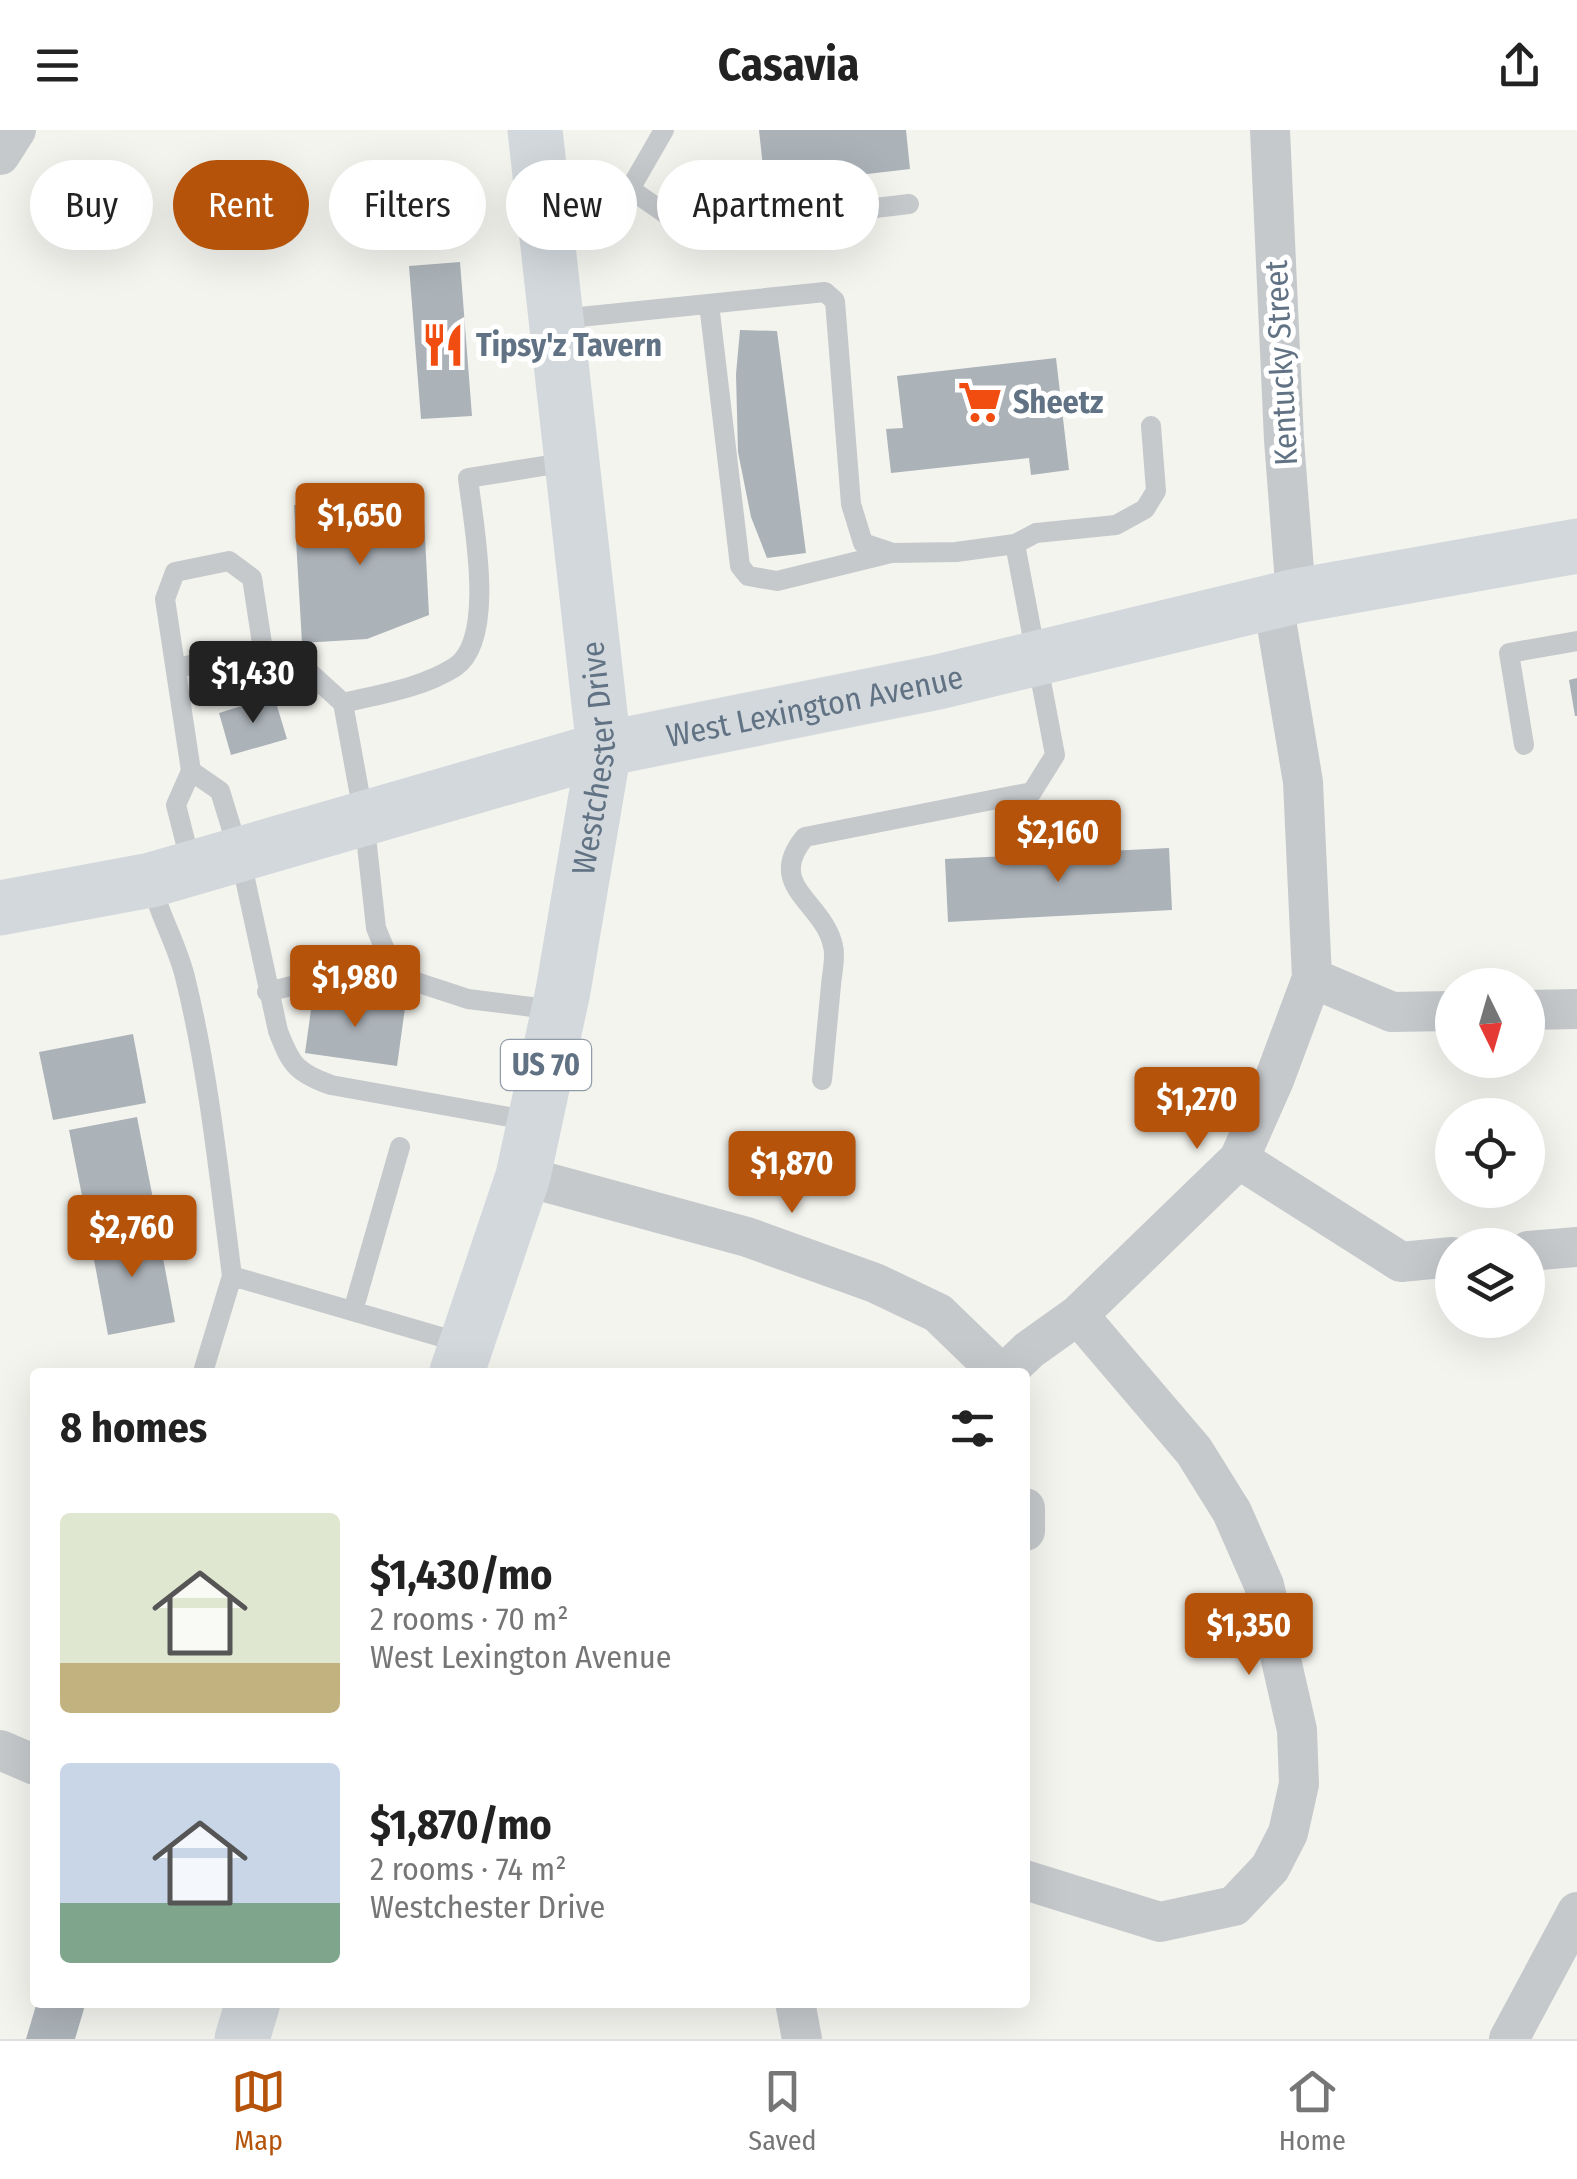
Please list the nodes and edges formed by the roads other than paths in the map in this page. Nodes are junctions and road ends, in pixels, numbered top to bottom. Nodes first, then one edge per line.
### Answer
1 (16, 130) edge
2 (535, 130) edge
3 (664, 130) edge
4 (1270, 130) edge
5 (0, 155) edge
6 (538, 160) edge
7 (637, 178) edge
8 (637, 195) edge
9 (910, 204) dead end
10 (548, 250) edge
11 (709, 304) junction
12 (556, 320) junction
13 (1151, 426) dead end
14 (572, 461) junction
15 (1014, 544) junction
16 (1577, 546) edge
17 (893, 553) junction
18 (1284, 599) junction
19 (1577, 642) edge
20 (264, 650) junction
21 (1034, 659) junction
22 (176, 668) junction
23 (344, 704) junction
24 (1524, 745) dead end
25 (604, 749) junction
26 (191, 771) junction
27 (364, 818) junction
28 (194, 868) junction
29 (0, 908) edge
30 (390, 962) junction
31 (1312, 978) junction
32 (268, 992) junction
33 (1577, 1008) edge
34 (1545, 1009) edge
35 (558, 1010) junction
36 (1435, 1011) edge
37 (822, 1080) dead end
38 (534, 1121) junction
39 (400, 1147) dead end
40 (1239, 1159) junction
41 (523, 1176) junction
42 (1577, 1247) edge
43 (1545, 1250) edge
44 (1435, 1259) edge
45 (232, 1276) junction
46 (353, 1311) junction
47 (1078, 1315) junction
48 (462, 1359) edge
49 (204, 1368) edge
50 (998, 1368) edge
51 (1007, 1368) edge
52 (0, 1750) edge
53 (30, 1763) edge
54 (1030, 1882) edge
55 (1577, 1912) edge
56 (251, 2008) edge
57 (796, 2008) edge
58 (242, 2039) edge
59 (802, 2039) edge
60 (1509, 2039) edge

1 - 5 street
2 - 6 street, Westchester Drive / US 70
3 - 7 lane
4 - 18 street, Kentucky Street
8 - 9 lane
10 - 12 street, Westchester Drive / US 70
11 - 12 lane
11 - 17 lane
11 - 17 lane
12 - 14 street, Westchester Drive / US 70
13 - 15 lane
14 - 23 lane
14 - 25 street, Westchester Drive / US 70
15 - 17 lane
15 - 21 lane
16 - 18 street, West Lexington Avenue
18 - 21 street, West Lexington Avenue
18 - 31 street, Kentucky Street
19 - 24 lane
20 - 22 lane
20 - 22 lane
20 - 23 lane
21 - 25 street, West Lexington Avenue
21 - 37 lane
22 - 26 lane
23 - 27 lane
25 - 27 street, West Lexington Avenue
25 - 35 street, Westchester Drive / US 70
26 - 28 lane
26 - 28 lane
27 - 28 street, West Lexington Avenue
27 - 30 lane
28 - 29 street, West Lexington Avenue
28 - 32 lane
28 - 45 lane
30 - 32 lane
30 - 35 lane
31 - 36 street
31 - 40 street
32 - 38 lane
33 - 34 street
35 - 38 street, Westchester Drive / US 70
38 - 41 street, Westchester Drive / US 70
39 - 46 lane
40 - 44 street
40 - 47 street
41 - 48 street, Westchester Drive / US 70
41 - 50 street
42 - 43 street
45 - 46 lane
45 - 49 lane
46 - 48 lane
47 - 51 street
47 - 54 street
52 - 53 street
55 - 60 street
56 - 58 street
57 - 59 street

